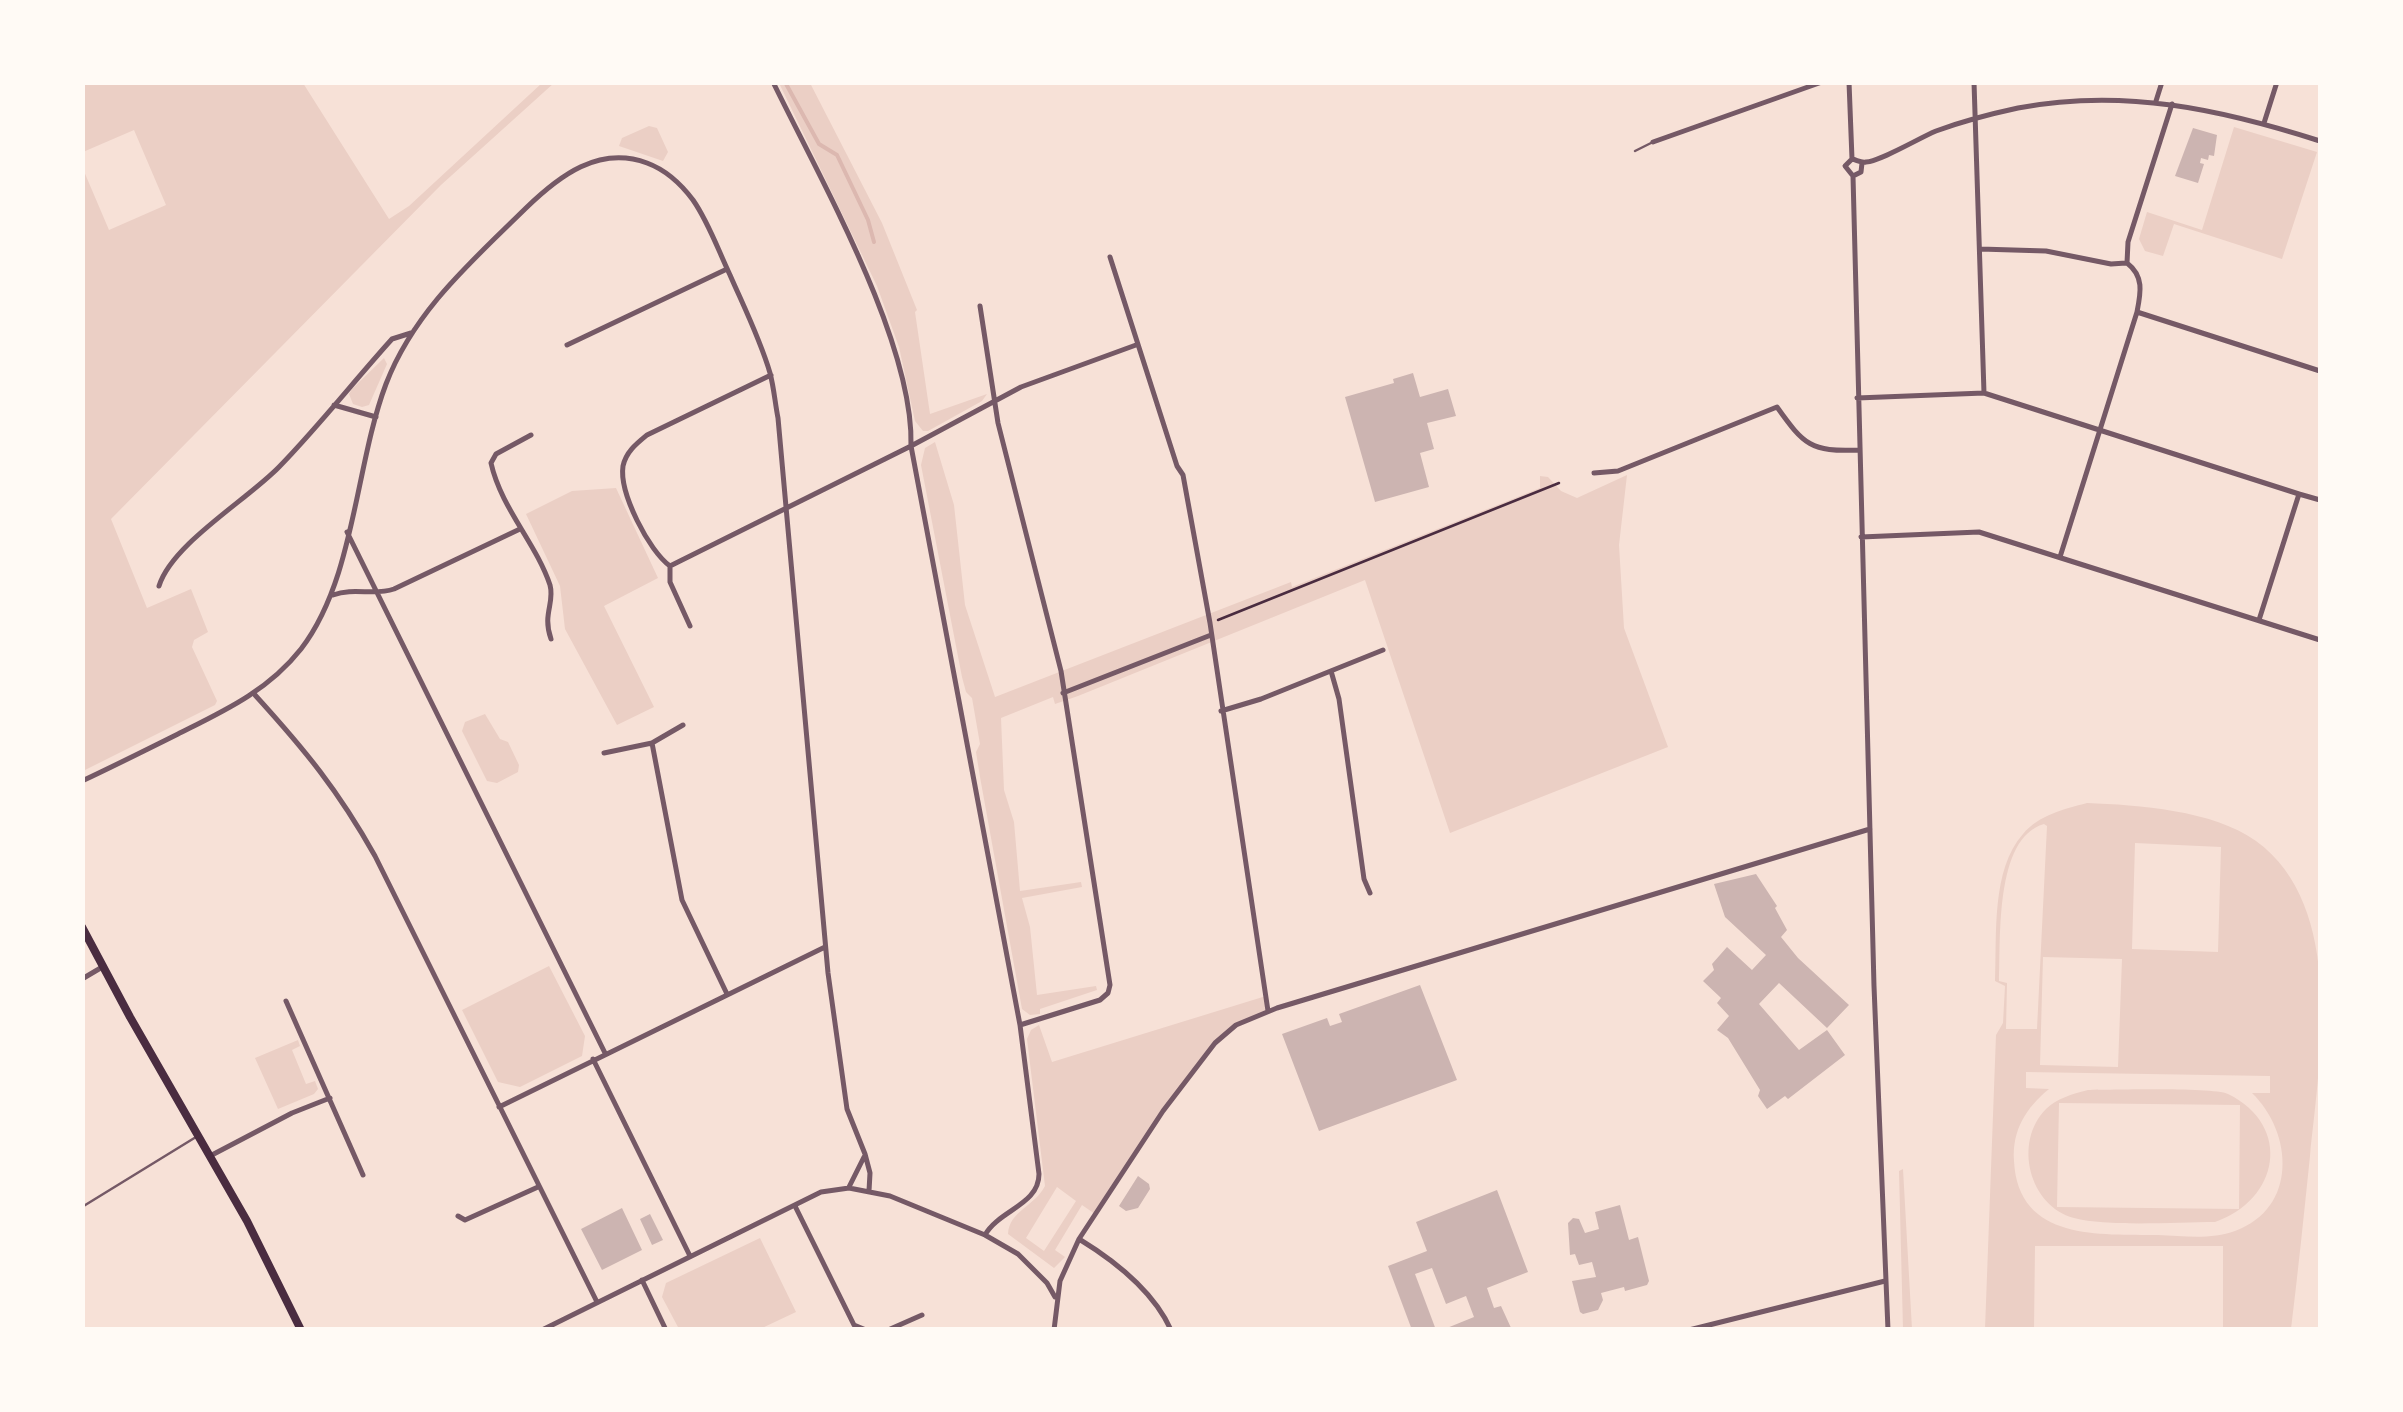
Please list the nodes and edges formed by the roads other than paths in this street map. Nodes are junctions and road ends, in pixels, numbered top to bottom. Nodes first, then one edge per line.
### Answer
1 (773, 82) edge
2 (1822, 82) edge
3 (1848, 82) edge
4 (1974, 82) edge
5 (2162, 82) edge
6 (2277, 82) edge
7 (2156, 101) junction
8 (2172, 104) junction
9 (1976, 118) junction
10 (2264, 123) junction
11 (2320, 141) edge
12 (1653, 142) joint
13 (1635, 151) dead end
14 (1852, 159) junction
15 (1862, 163) junction
16 (1852, 176) junction
17 (1980, 249) junction
18 (1110, 257) dead end
19 (2127, 263) junction
20 (727, 270) junction
21 (980, 306) dead end
22 (2137, 312) junction
23 (411, 333) junction
24 (1137, 344) junction
25 (567, 346) dead end
26 (2320, 371) edge
27 (770, 375) junction
28 (1984, 393) junction
29 (1857, 398) junction
30 (995, 401) junction
31 (334, 405) junction
32 (376, 417) junction
33 (2100, 430) junction
34 (531, 436) dead end
35 (911, 446) junction
36 (1858, 450) junction
37 (1594, 473) dead end
38 (2300, 494) junction
39 (2320, 500) edge
40 (784, 508) junction
41 (520, 528) junction
42 (347, 532) junction
43 (1861, 538) junction
44 (2060, 557) junction
45 (667, 564) junction
46 (159, 586) dead end
47 (378, 592) junction
48 (331, 596) junction
49 (2259, 620) junction
50 (690, 626) dead end
51 (1211, 635) junction
52 (551, 639) dead end
53 (2320, 640) edge
54 (1383, 650) dead end
55 (1331, 671) junction
56 (254, 694) junction
57 (1063, 694) junction
58 (1221, 711) junction
59 (683, 725) dead end
60 (652, 743) junction
61 (604, 753) dead end
62 (82, 781) edge
63 (1870, 828) junction
64 (1370, 893) dead end
65 (82, 927) edge
66 (825, 946) junction
67 (104, 966) junction
68 (82, 979) edge
69 (727, 994) junction
70 (286, 1001) dead end
71 (1268, 1011) junction
72 (1020, 1025) junction
73 (605, 1053) junction
74 (592, 1060) junction
75 (330, 1098) junction
76 (499, 1108) junction
77 (198, 1136) junction
78 (865, 1154) junction
79 (210, 1156) junction
80 (363, 1175) dead end
81 (538, 1187) junction
82 (849, 1188) junction
83 (869, 1191) junction
84 (796, 1206) junction
85 (82, 1207) edge
86 (458, 1216) dead end
87 (985, 1234) junction
88 (1078, 1239) junction
89 (690, 1256) junction
90 (642, 1280) junction
91 (1884, 1281) junction
92 (1056, 1300) junction
93 (597, 1302) junction
94 (922, 1315) dead end
95 (854, 1325) junction
96 (1170, 1329) edge
97 (302, 1330) edge
98 (542, 1330) edge
99 (666, 1330) edge
100 (847, 1330) edge
101 (866, 1330) edge
102 (888, 1330) edge
103 (1054, 1330) edge
104 (1690, 1330) edge
105 (1888, 1330) edge

1 - 35 street
2 - 12 street
3 - 14 street
4 - 9 street
5 - 7 street
6 - 10 street
7 - 8 street
7 - 9 street
8 - 10 street
8 - 19 street
9 - 15 street
9 - 17 street
10 - 11 street
12 - 13 lane
14 - 15 street
14 - 16 street
15 - 16 street
16 - 29 street
17 - 19 street
17 - 28 street
18 - 24 street
19 - 22 street
20 - 23 street
20 - 25 street
20 - 27 street
21 - 30 street
22 - 26 street
22 - 33 street
23 - 31 street
23 - 32 street
24 - 30 street
24 - 51 street
27 - 40 street
27 - 45 street
28 - 29 street
28 - 33 street
29 - 36 street
30 - 35 street
30 - 57 street
31 - 32 street
31 - 46 street
32 - 42 street
33 - 38 street
33 - 44 street
34 - 41 street
35 - 40 street
35 - 72 street
36 - 37 street
36 - 43 street
38 - 39 street
38 - 49 street
40 - 45 street
40 - 66 street
41 - 47 street
41 - 52 street
42 - 47 street
42 - 48 street
43 - 44 street
43 - 63 street
44 - 49 street
45 - 50 street
47 - 48 street
47 - 73 street
48 - 56 street
49 - 53 street
51 - 57 street
51 - 58 street
54 - 55 street
55 - 58 street
55 - 64 street
56 - 62 street
56 - 76 street
57 - 72 street
58 - 71 street
59 - 60 street
60 - 61 street
60 - 69 street
63 - 71 street
63 - 91 street
65 - 67 main road
66 - 69 street
66 - 78 street
67 - 68 street
67 - 77 main road
69 - 73 street
70 - 75 street
71 - 88 street
72 - 87 street
73 - 74 street
74 - 76 street
74 - 89 street
75 - 79 street
75 - 80 street
76 - 81 street
77 - 79 main road
77 - 85 lane
78 - 82 street
78 - 83 street
79 - 97 main road
81 - 86 street
81 - 93 street
82 - 83 street
82 - 84 street
83 - 87 street
84 - 89 street
84 - 95 street
87 - 92 street
88 - 92 street
88 - 96 street
89 - 90 street
90 - 93 street
90 - 99 street
91 - 104 street
91 - 105 street
92 - 103 street
93 - 98 street
94 - 102 street
95 - 100 street
95 - 101 street

